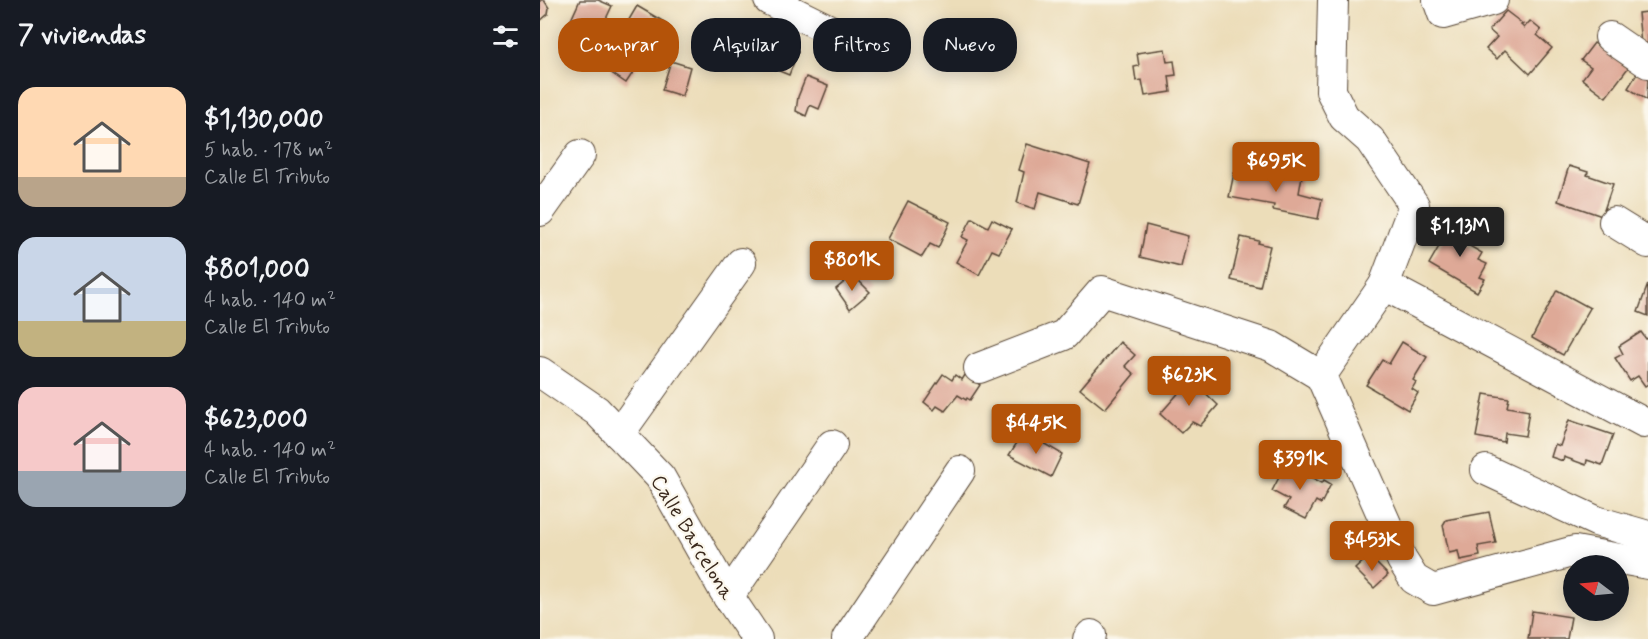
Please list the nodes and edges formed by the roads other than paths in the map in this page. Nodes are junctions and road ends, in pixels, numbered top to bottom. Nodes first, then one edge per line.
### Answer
1 (770, 0) edge
2 (1333, 0) edge
3 (1438, 0) edge
4 (1493, 0) edge
5 (813, 22) edge
6 (1610, 37) dead end
7 (1648, 63) edge
8 (580, 155) dead end
9 (540, 211) edge
10 (1614, 222) dead end
11 (1648, 243) edge
12 (741, 263) dead end
13 (1384, 285) junction
14 (979, 368) dead end
15 (540, 372) edge
16 (1321, 376) junction
17 (1644, 423) dead end
18 (619, 434) junction
19 (832, 445) dead end
20 (1486, 470) dead end
21 (960, 471) dead end
22 (1648, 536) edge
23 (1648, 564) edge
24 (728, 597) junction
25 (757, 639) edge
26 (847, 639) edge

1 - 5 street
2 - 13 street
3 - 4 street
6 - 7 street
8 - 9 street
10 - 11 street
12 - 18 street
13 - 16 street
13 - 17 street
14 - 16 street
15 - 18 street, Calle Barcelona
16 - 23 street
18 - 24 street, Calle Barcelona
19 - 24 street
20 - 22 street
21 - 26 street
24 - 25 street, Calle Barcelona

